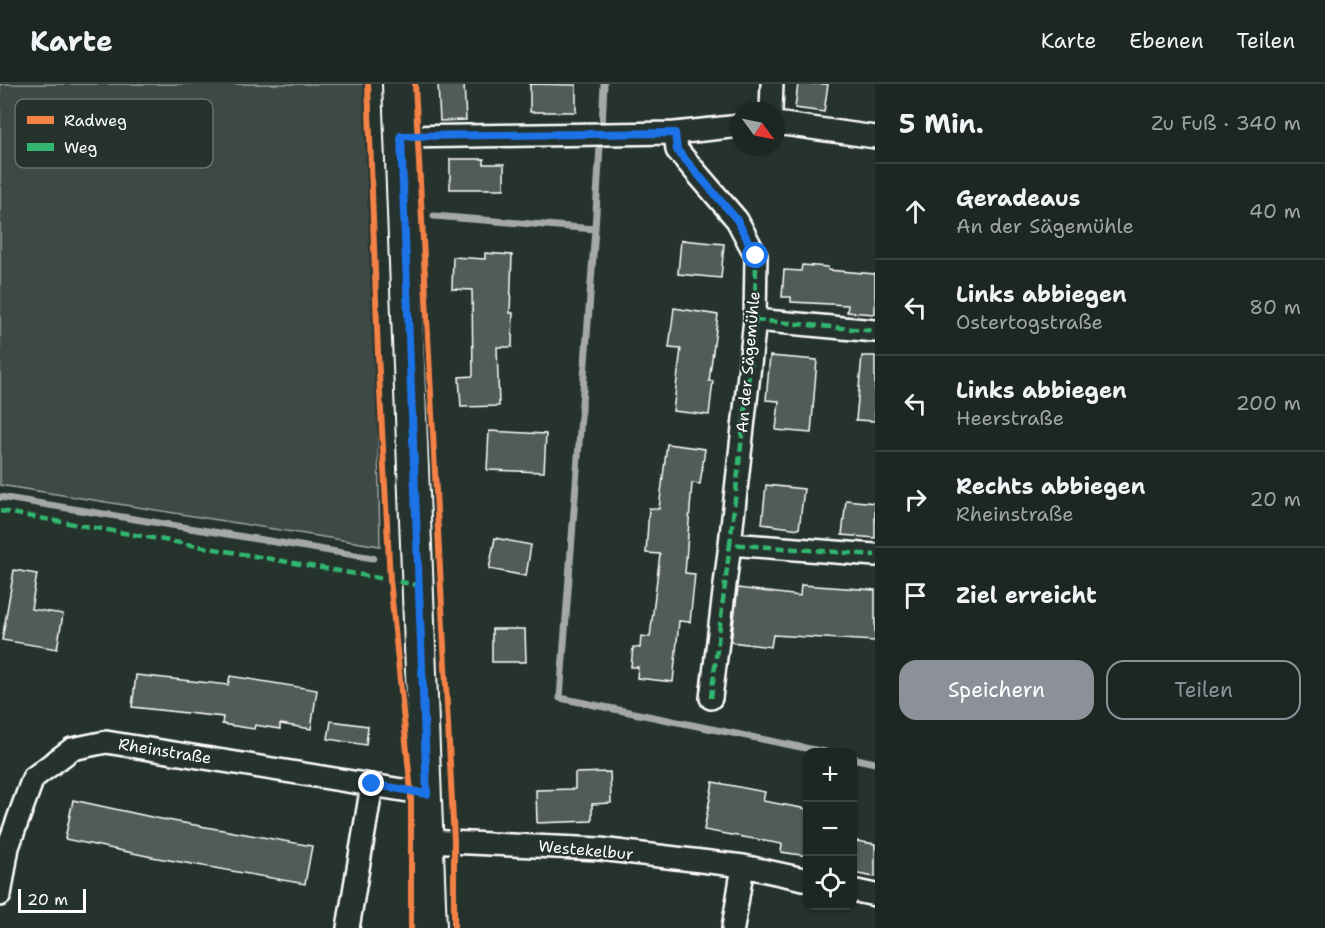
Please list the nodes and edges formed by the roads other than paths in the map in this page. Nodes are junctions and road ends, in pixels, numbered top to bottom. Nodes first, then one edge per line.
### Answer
1 (398, 84) edge
2 (772, 84) edge
3 (771, 102) edge
4 (785, 124) edge
5 (731, 127) edge
6 (675, 133) junction
7 (401, 136) junction
8 (875, 137) edge
9 (754, 320) junction
10 (875, 331) edge
11 (730, 544) junction
12 (875, 555) edge
13 (711, 698) dead end
14 (372, 784) junction
15 (427, 794) junction
16 (428, 841) junction
17 (743, 866) junction
18 (803, 879) edge
19 (857, 891) edge
20 (0, 895) edge
21 (875, 895) edge
22 (348, 928) edge
23 (431, 928) edge
24 (733, 928) edge

1 - 7 street
2 - 3 street
4 - 8 street
5 - 6 street
6 - 7 street
6 - 9 street, An der Sägemühle
7 - 15 street
9 - 10 street
9 - 11 street, An der Sägemühle
11 - 12 street
11 - 13 street, An der Sägemühle
14 - 15 street, Rheinstraße
14 - 20 street, Rheinstraße
14 - 22 street
15 - 16 street
16 - 17 street, Westekelbur
16 - 23 street
17 - 18 street, Westekelbur
17 - 24 street
19 - 21 street

